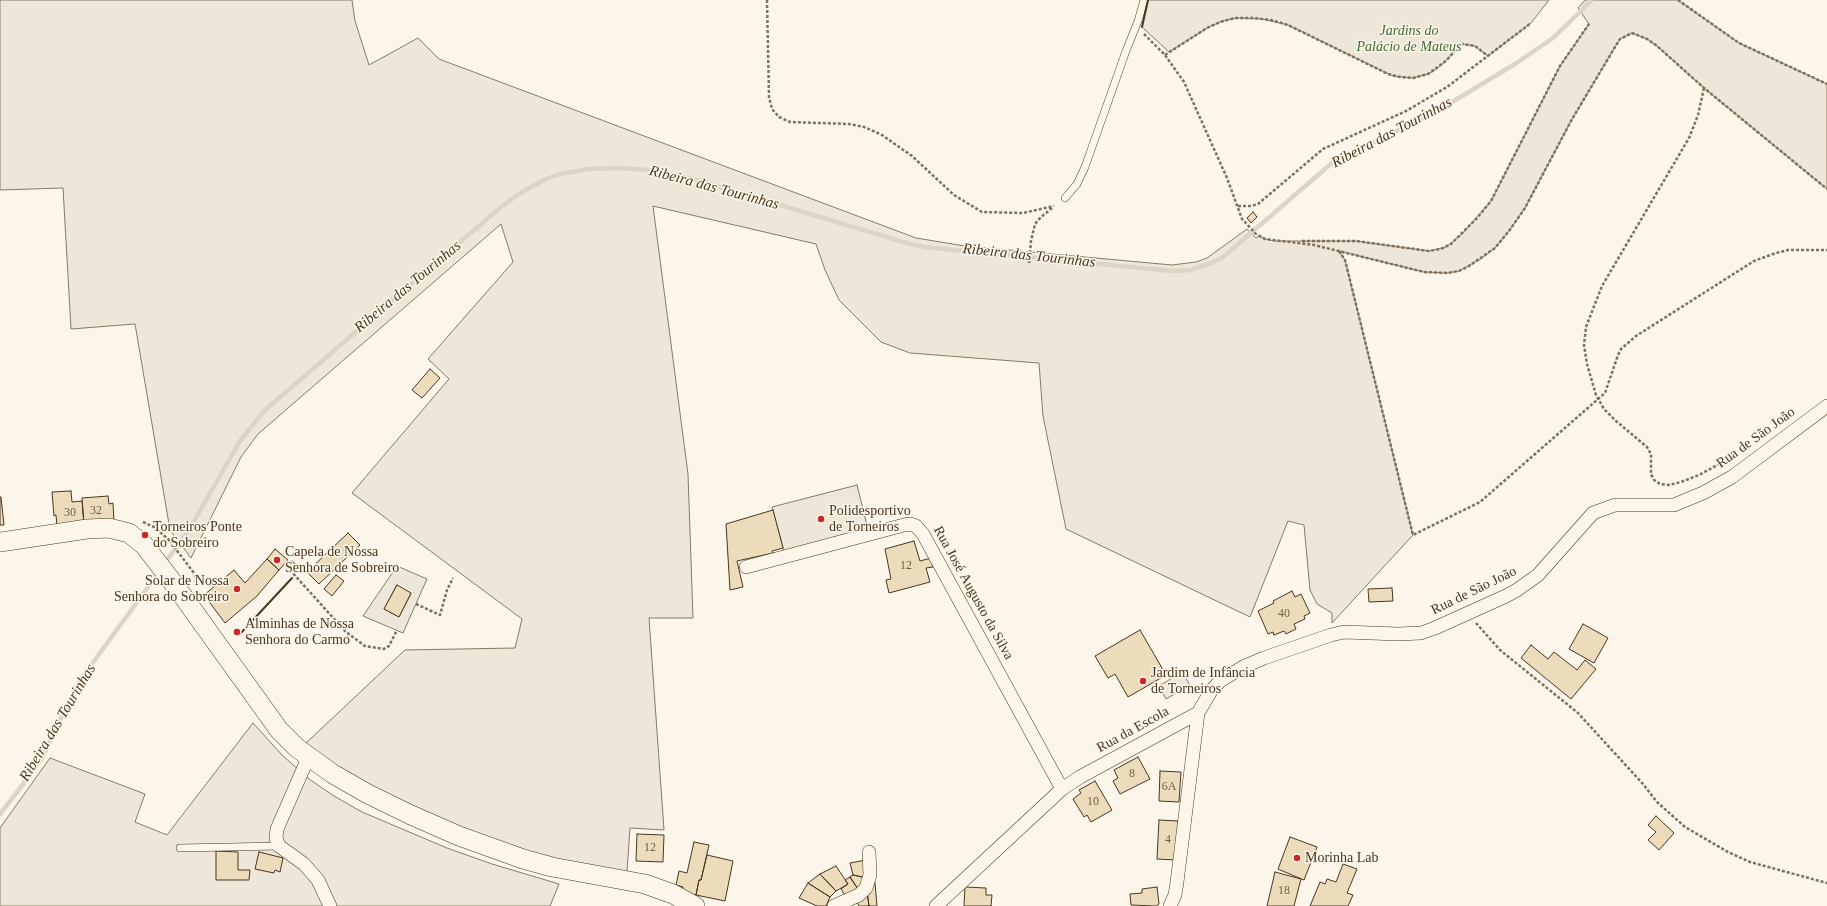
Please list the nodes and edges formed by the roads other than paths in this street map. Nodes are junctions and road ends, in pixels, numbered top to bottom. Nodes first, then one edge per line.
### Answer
1 (1144, 0) edge
2 (1065, 198) road end
3 (1827, 406) edge
4 (0, 542) edge
5 (746, 566) dead end
6 (1198, 712) junction
7 (308, 758) junction
8 (1062, 789) junction
9 (279, 846) junction
10 (180, 848) dead end
11 (869, 852) dead end
12 (330, 906) edge
13 (696, 906) edge
14 (834, 906) edge
15 (936, 906) edge
16 (1170, 906) edge

1 - 2 lane
3 - 6 street, Rua de São João
4 - 7 street
5 - 8 street, Rua José Augusto da Silva
6 - 8 street, Rua da Escola
6 - 16 street
7 - 9 street
7 - 13 street
8 - 15 street, Rua da Escola
9 - 10 lane
9 - 12 street
11 - 14 street

